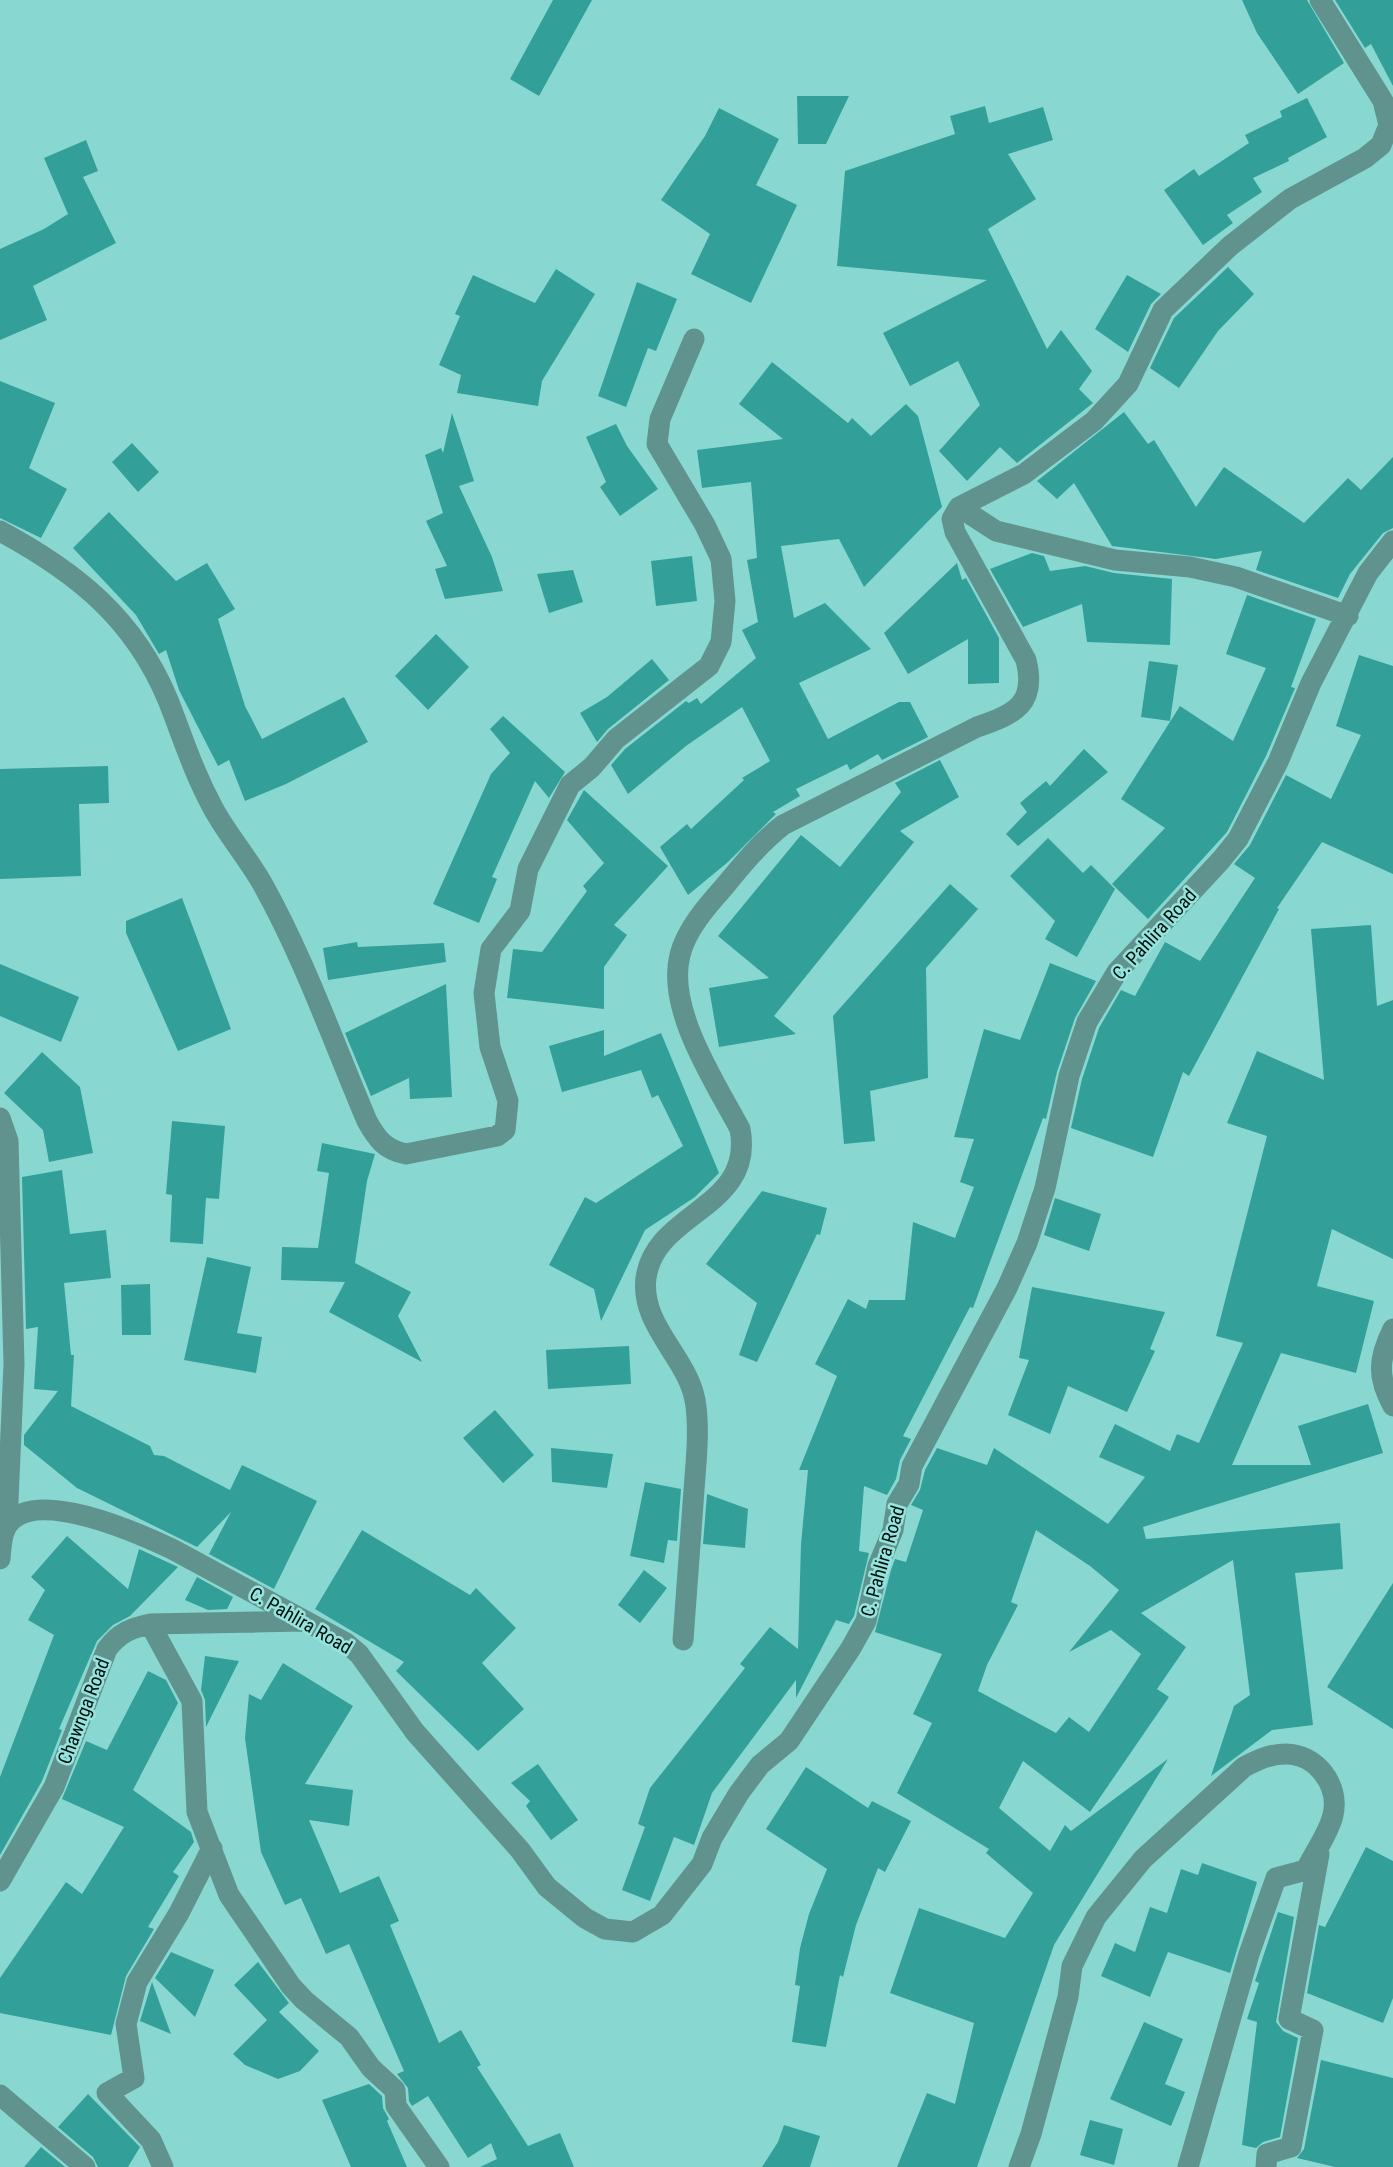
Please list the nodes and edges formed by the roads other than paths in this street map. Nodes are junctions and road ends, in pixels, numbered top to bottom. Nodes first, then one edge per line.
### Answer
1 (1320, 0) edge
2 (694, 339) dead end
3 (959, 508) junction
4 (0, 531) edge
5 (1393, 541) edge
6 (1348, 616) junction
7 (0, 1118) edge
8 (1393, 1329) edge
9 (1393, 1406) edge
10 (5, 1446) edge
11 (8, 1524) junction
12 (0, 1559) edge
13 (305, 1621) junction
14 (150, 1624) junction
15 (683, 1640) dead end
16 (1322, 1837) junction
17 (212, 1848) junction
18 (0, 1881) edge
19 (0, 2095) edge
20 (85, 2167) edge
21 (163, 2167) edge
22 (439, 2167) edge
23 (1019, 2167) edge
24 (1188, 2167) edge
25 (1266, 2167) edge

1 - 3 street
2 - 4 street
3 - 6 street
3 - 15 street
5 - 6 street, C. Pahlira Road
6 - 13 street, C. Pahlira Road
7 - 10 street
8 - 9 street
10 - 11 street
11 - 12 street
11 - 13 street, C. Pahlira Road
13 - 14 street, Chawnga Road
14 - 17 street
14 - 18 street, Chawnga Road
16 - 23 street
16 - 24 street
16 - 25 street
17 - 21 street
17 - 22 street
19 - 20 street

